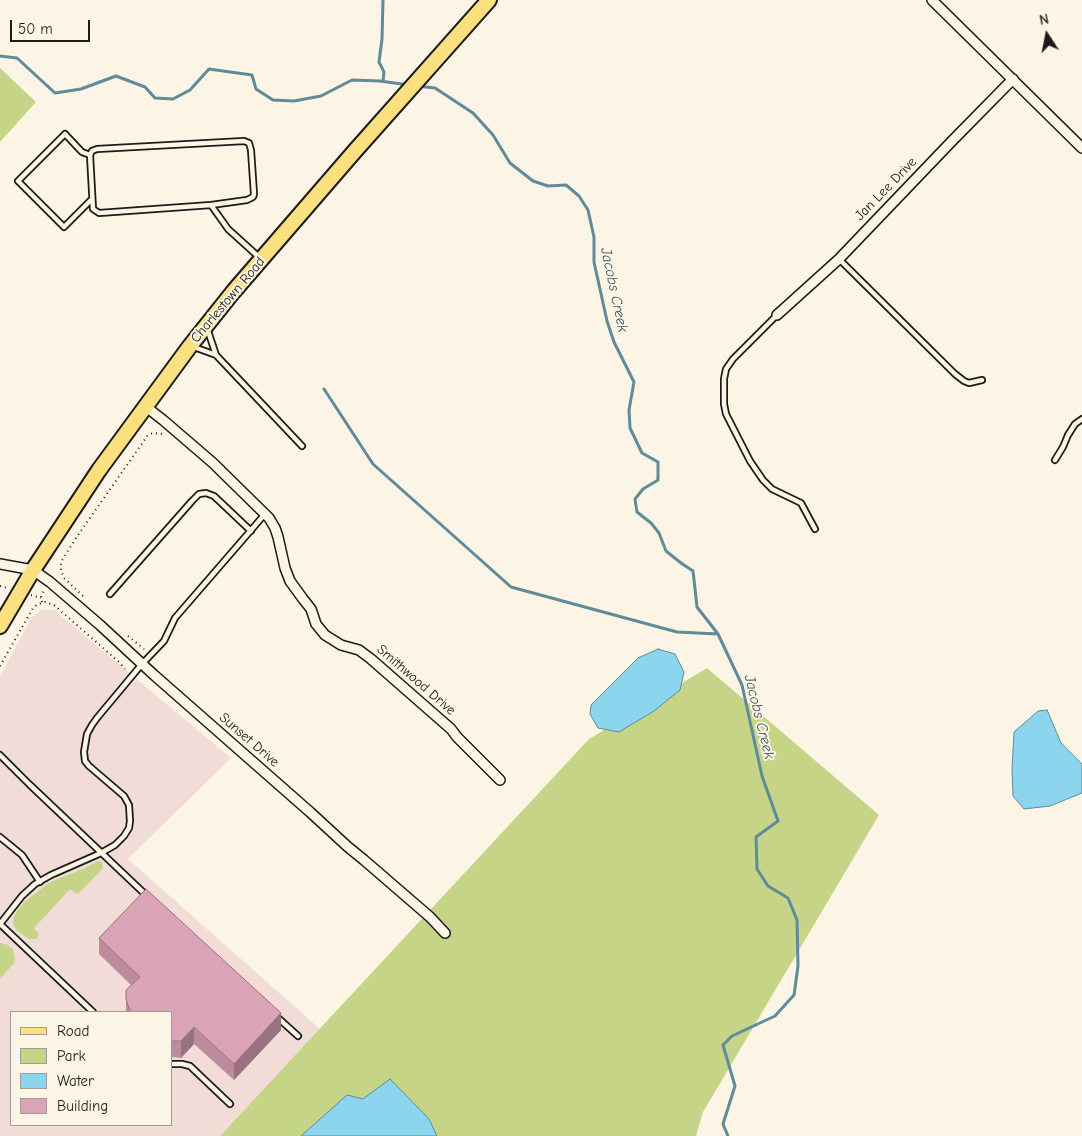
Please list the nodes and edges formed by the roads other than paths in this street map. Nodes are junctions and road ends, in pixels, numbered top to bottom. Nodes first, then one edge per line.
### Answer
1 (489, 0) edge
2 (932, 0) edge
3 (1013, 80) junction
4 (1082, 148) edge
5 (90, 155) junction
6 (92, 199) junction
7 (211, 205) junction
8 (261, 259) junction
9 (839, 259) junction
10 (777, 315) joint
11 (206, 326) junction
12 (190, 346) junction
13 (216, 355) junction
14 (982, 380) dead end
15 (146, 406) junction
16 (1082, 419) edge
17 (302, 446) dead end
18 (1054, 460) dead end
19 (265, 514) junction
20 (815, 529) dead end
21 (251, 530) junction
22 (0, 564) edge
23 (33, 570) junction
24 (110, 594) dead end
25 (0, 626) edge
26 (142, 664) junction
27 (0, 755) edge
28 (500, 780) dead end
29 (0, 836) edge
30 (101, 852) junction
31 (40, 882) junction
32 (150, 898) edge
33 (445, 933) dead end
34 (92, 1011) edge
35 (276, 1016) edge
36 (298, 1036) dead end
37 (172, 1064) edge
38 (230, 1104) dead end

1 - 8 main road, Charlestown Road
2 - 3 street
3 - 4 street
3 - 9 street, Jan Lee Drive
5 - 6 lane
5 - 6 lane
5 - 7 lane
6 - 7 lane
7 - 8 lane
8 - 11 main road, Charlestown Road
9 - 10 street, Jan Lee Drive
9 - 14 lane
10 - 20 lane
11 - 12 main road, Charlestown Road
11 - 13 lane
12 - 13 lane
12 - 15 main road, Charlestown Road
13 - 17 lane
15 - 19 street, Smithwood Drive
15 - 23 main road, Charlestown Road
16 - 18 lane
19 - 21 lane
19 - 28 street, Smithwood Drive
21 - 24 lane
21 - 26 lane
22 - 23 street
23 - 25 main road, Charlestown Road
23 - 26 street, Sunset Drive
26 - 30 lane
26 - 33 street, Sunset Drive
27 - 30 lane
29 - 31 lane
30 - 31 lane
30 - 32 lane
31 - 34 lane
35 - 36 lane
37 - 38 lane

